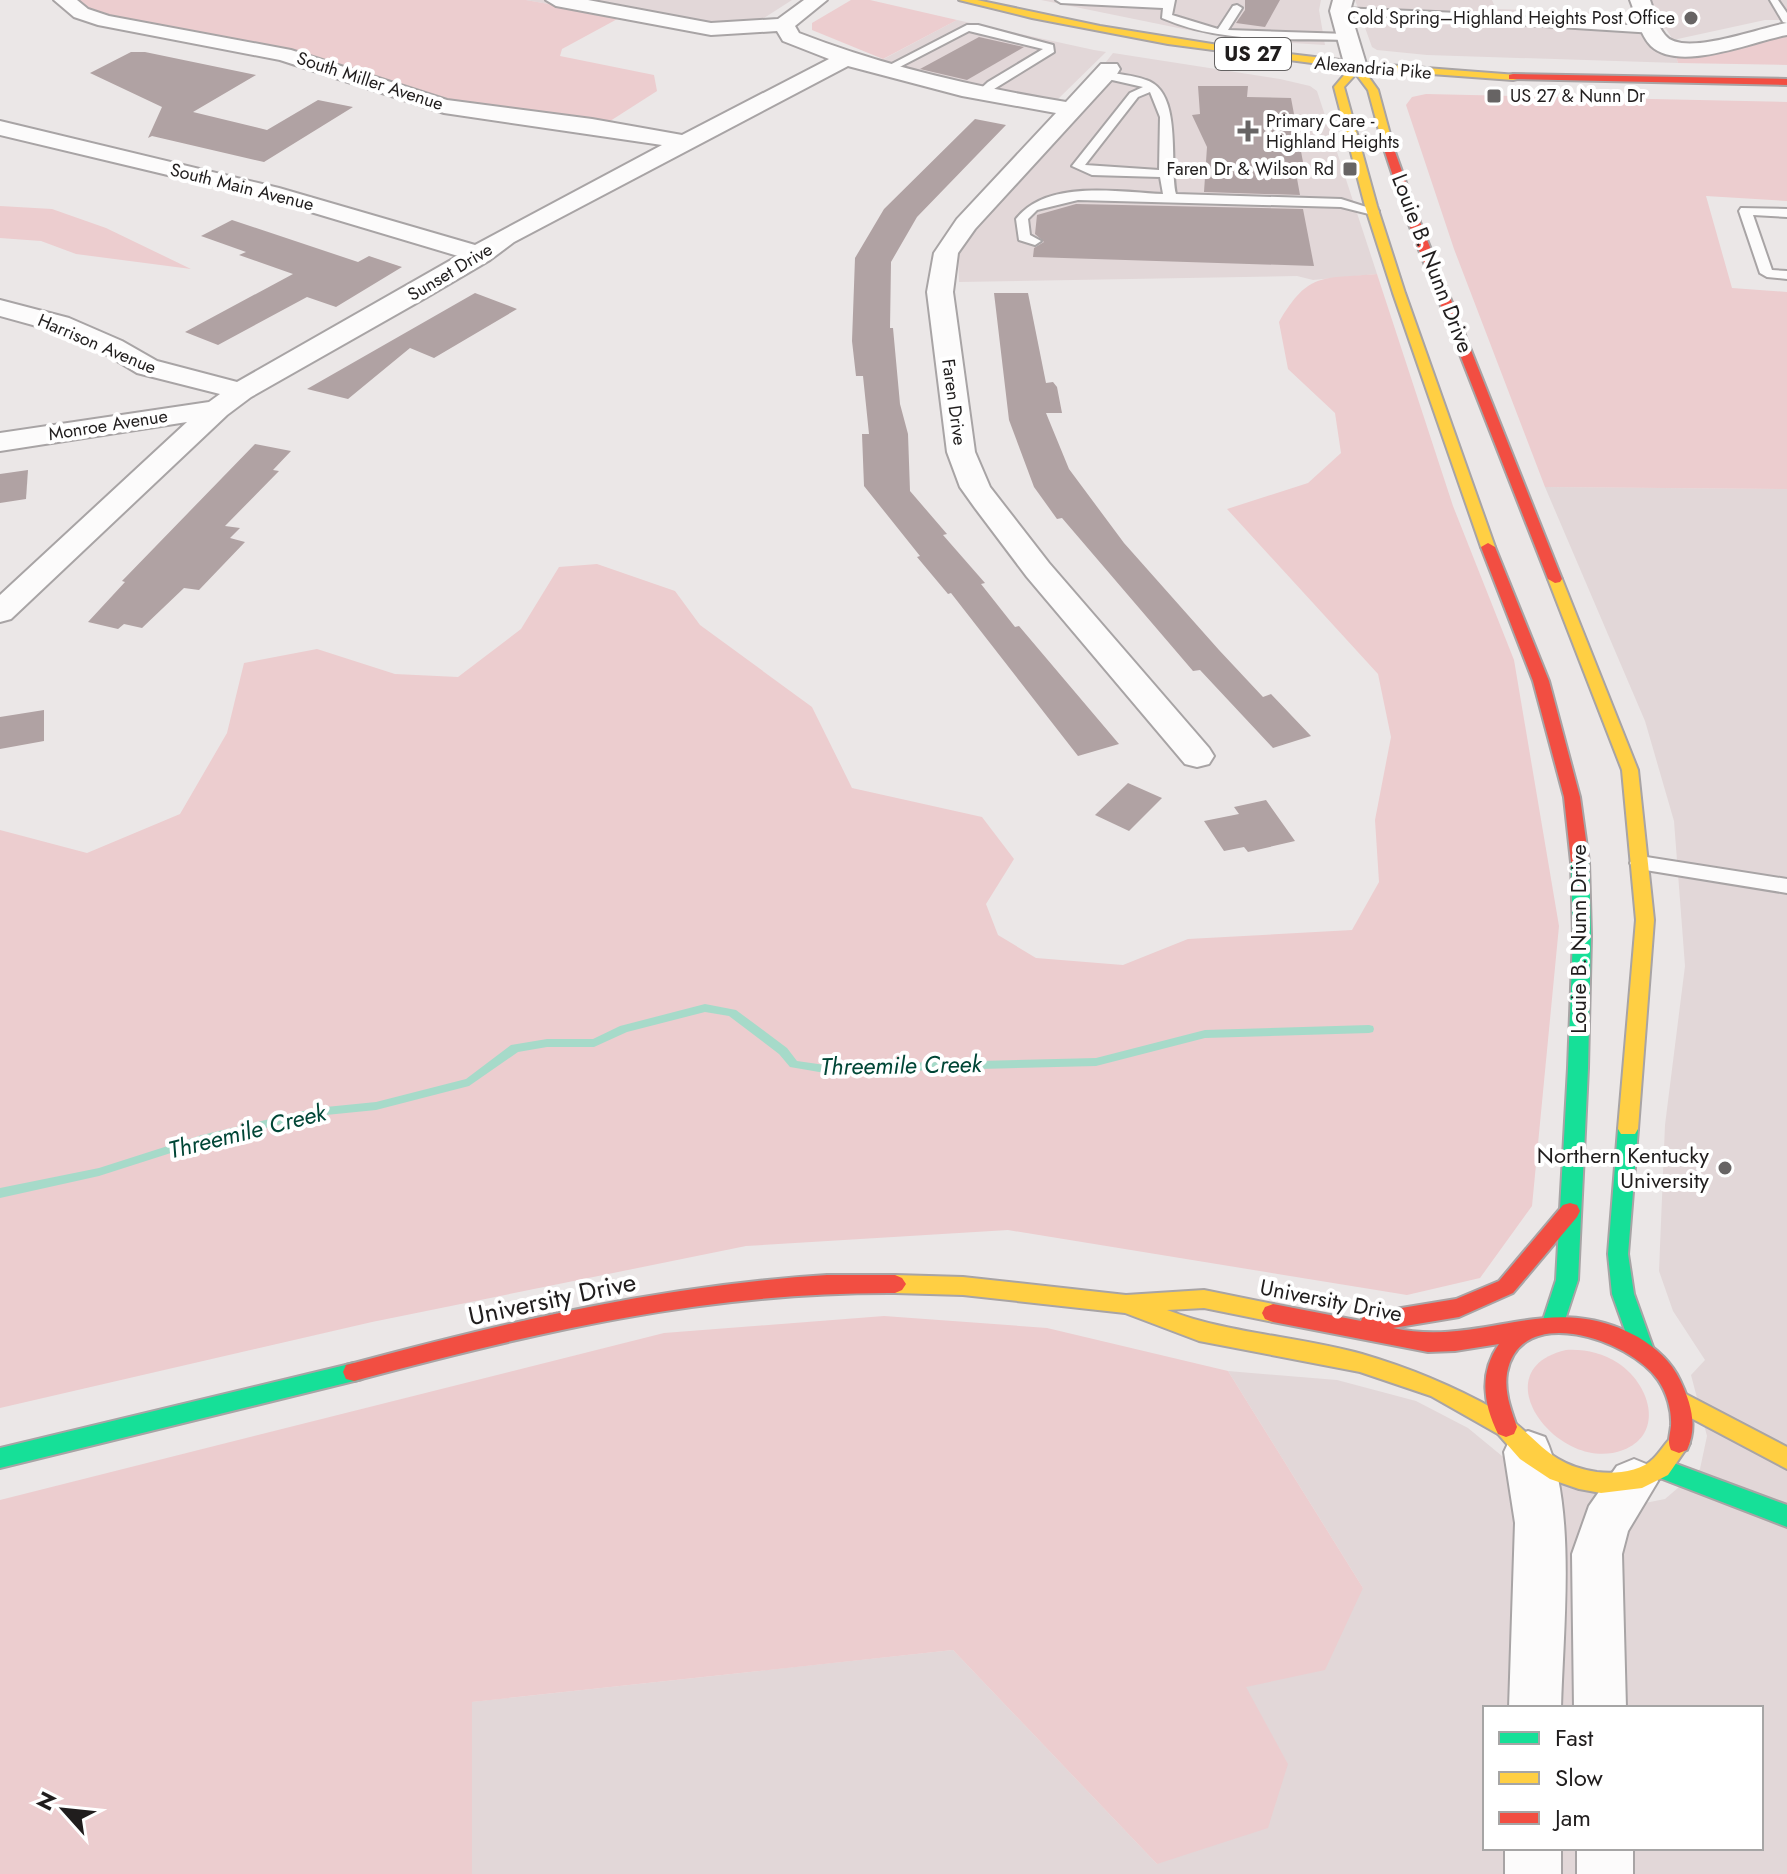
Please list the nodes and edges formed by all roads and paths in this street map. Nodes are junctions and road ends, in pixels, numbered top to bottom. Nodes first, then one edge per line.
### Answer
1 (64, 0) edge
2 (556, 0) edge
3 (817, 0) edge
4 (964, 0) edge
5 (1061, 0) edge
6 (1640, 0) edge
7 (1169, 2) edge
8 (1774, 2) dead end
9 (1341, 6) edge
10 (1237, 8) dead end
11 (1510, 19) junction
12 (1787, 20) edge
13 (784, 24) junction
14 (1787, 28) edge
15 (1654, 30) junction
16 (1222, 32) junction
17 (1348, 37) junction
18 (1513, 40) dead end
19 (847, 58) junction
20 (1356, 67) junction
21 (886, 70) junction
22 (1106, 72) joint
23 (1787, 82) edge
24 (1151, 87) junction
25 (981, 94) junction
26 (1069, 109) junction
27 (0, 128) edge
28 (1365, 129) junction
29 (681, 142) junction
30 (1165, 174) junction
31 (1170, 198) junction
32 (1370, 203) junction
33 (1787, 213) edge
34 (1035, 241) dead end
35 (481, 255) junction
36 (1787, 275) edge
37 (0, 308) edge
38 (241, 391) junction
39 (217, 409) junction
40 (0, 442) edge
41 (0, 612) edge
42 (1197, 756) dead end
43 (1640, 863) junction
44 (1787, 886) edge
45 (1570, 1211) junction
46 (1126, 1304) junction
47 (1553, 1323) junction
48 (1345, 1327) junction
49 (1526, 1330) junction
50 (1643, 1350) junction
51 (1680, 1401) junction
52 (1517, 1440) junction
53 (0, 1458) edge
54 (1787, 1459) edge
55 (1647, 1475) junction
56 (1787, 1516) edge
57 (1535, 1706) edge
58 (1600, 1706) edge
59 (1533, 1850) edge
60 (1605, 1850) edge
61 (1533, 1874) edge
62 (1605, 1874) edge

1 - 29 street, South Miller Avenue
2 - 13 street
3 - 13 street
4 - 20 main road, Alexandria Pike / US 27
5 - 7 lane
6 - 15 street
7 - 16 lane
8 - 12 lane
9 - 11 lane
9 - 17 street
10 - 16 lane
11 - 15 lane
11 - 18 lane
13 - 19 street
14 - 15 street
16 - 17 lane
17 - 20 street
19 - 21 street
19 - 29 street, Sunset Drive
20 - 23 main road, Alexandria Pike / US 27
20 - 28 main road, Louie B. Nunn Drive
20 - 28 main road, Louie B. Nunn Drive
21 - 25 street
21 - 25 lane
22 - 24 lane
22 - 26 street, Faren Drive
24 - 30 lane
24 - 30 lane
25 - 26 street
26 - 42 street, Faren Drive
27 - 35 street, South Main Avenue
28 - 32 main road, Louie B. Nunn Drive
28 - 43 main road, Louie B. Nunn Drive
29 - 35 street, Sunset Drive
30 - 31 lane
31 - 32 lane
31 - 34 lane
32 - 45 main road, Louie B. Nunn Drive
33 - 36 lane
35 - 38 street, Sunset Drive
37 - 38 street, Harrison Avenue
38 - 39 street, Sunset Drive
39 - 40 street, Monroe Avenue
39 - 41 street, Sunset Drive
43 - 44 lane
43 - 50 main road, Louie B. Nunn Drive
45 - 47 main road, Louie B. Nunn Drive
45 - 48 main road
46 - 48 main road, University Drive
46 - 52 main road, University Drive
46 - 53 main road, University Drive
47 - 49 main road, University Drive
47 - 50 main road, University Drive
48 - 49 main road, University Drive
49 - 52 main road
50 - 51 main road, University Drive
51 - 54 main road
51 - 55 main road
52 - 55 main road, University Drive
52 - 57 street
55 - 56 main road, University Drive
55 - 58 street
59 - 61 street
60 - 62 street

